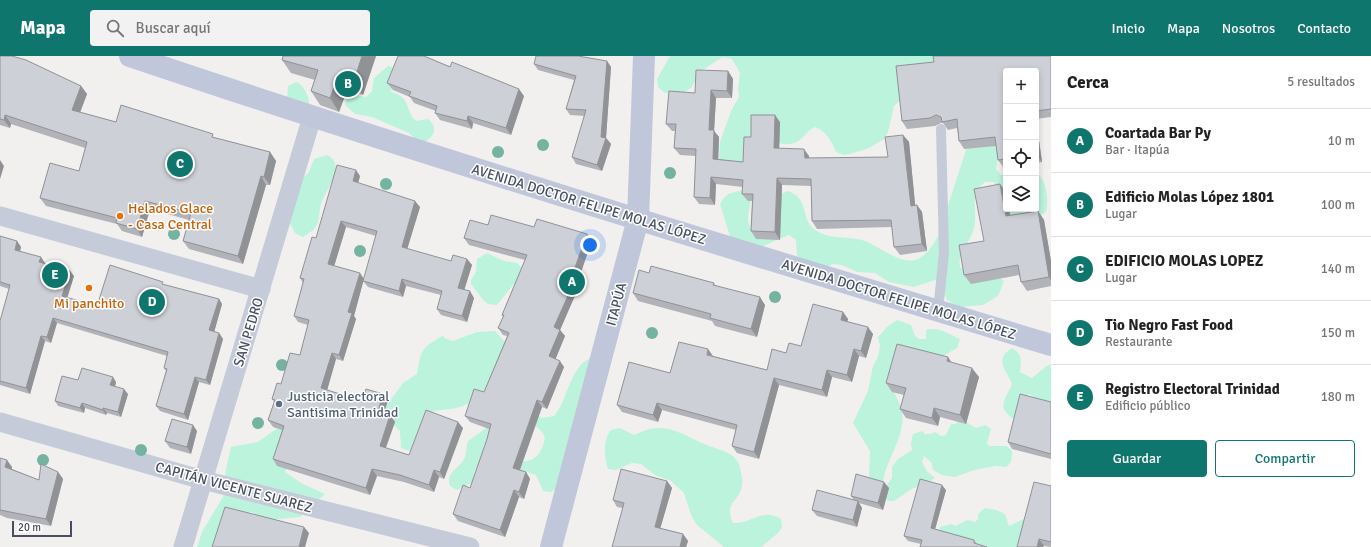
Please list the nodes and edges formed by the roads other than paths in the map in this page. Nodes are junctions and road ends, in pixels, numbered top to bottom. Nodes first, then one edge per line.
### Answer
1 (130, 56) edge
2 (644, 60) edge
3 (312, 117) junction
4 (941, 129) edge
5 (0, 216) edge
6 (638, 219) junction
7 (261, 289) junction
8 (938, 311) junction
9 (1051, 345) edge
10 (0, 422) edge
11 (203, 480) junction
12 (183, 547) edge
13 (470, 547) edge
14 (551, 547) edge

1 - 3 main road, AVENIDA DOCTOR FELIPE MOLAS LÓPEZ
2 - 6 main road, ITAPÚA
3 - 6 main road, AVENIDA DOCTOR FELIPE MOLAS LÓPEZ
3 - 7 street, SAN PEDRO
4 - 8 lane
5 - 7 street
6 - 8 main road, AVENIDA DOCTOR FELIPE MOLAS LÓPEZ
6 - 14 main road, ITAPÚA
7 - 11 street, SAN PEDRO
8 - 9 main road, AVENIDA DOCTOR FELIPE MOLAS LÓPEZ
10 - 11 street, CAPITÁN VICENTE SUAREZ
11 - 12 street, SAN PEDRO
11 - 13 street, CAPITÁN VICENTE SUAREZ

